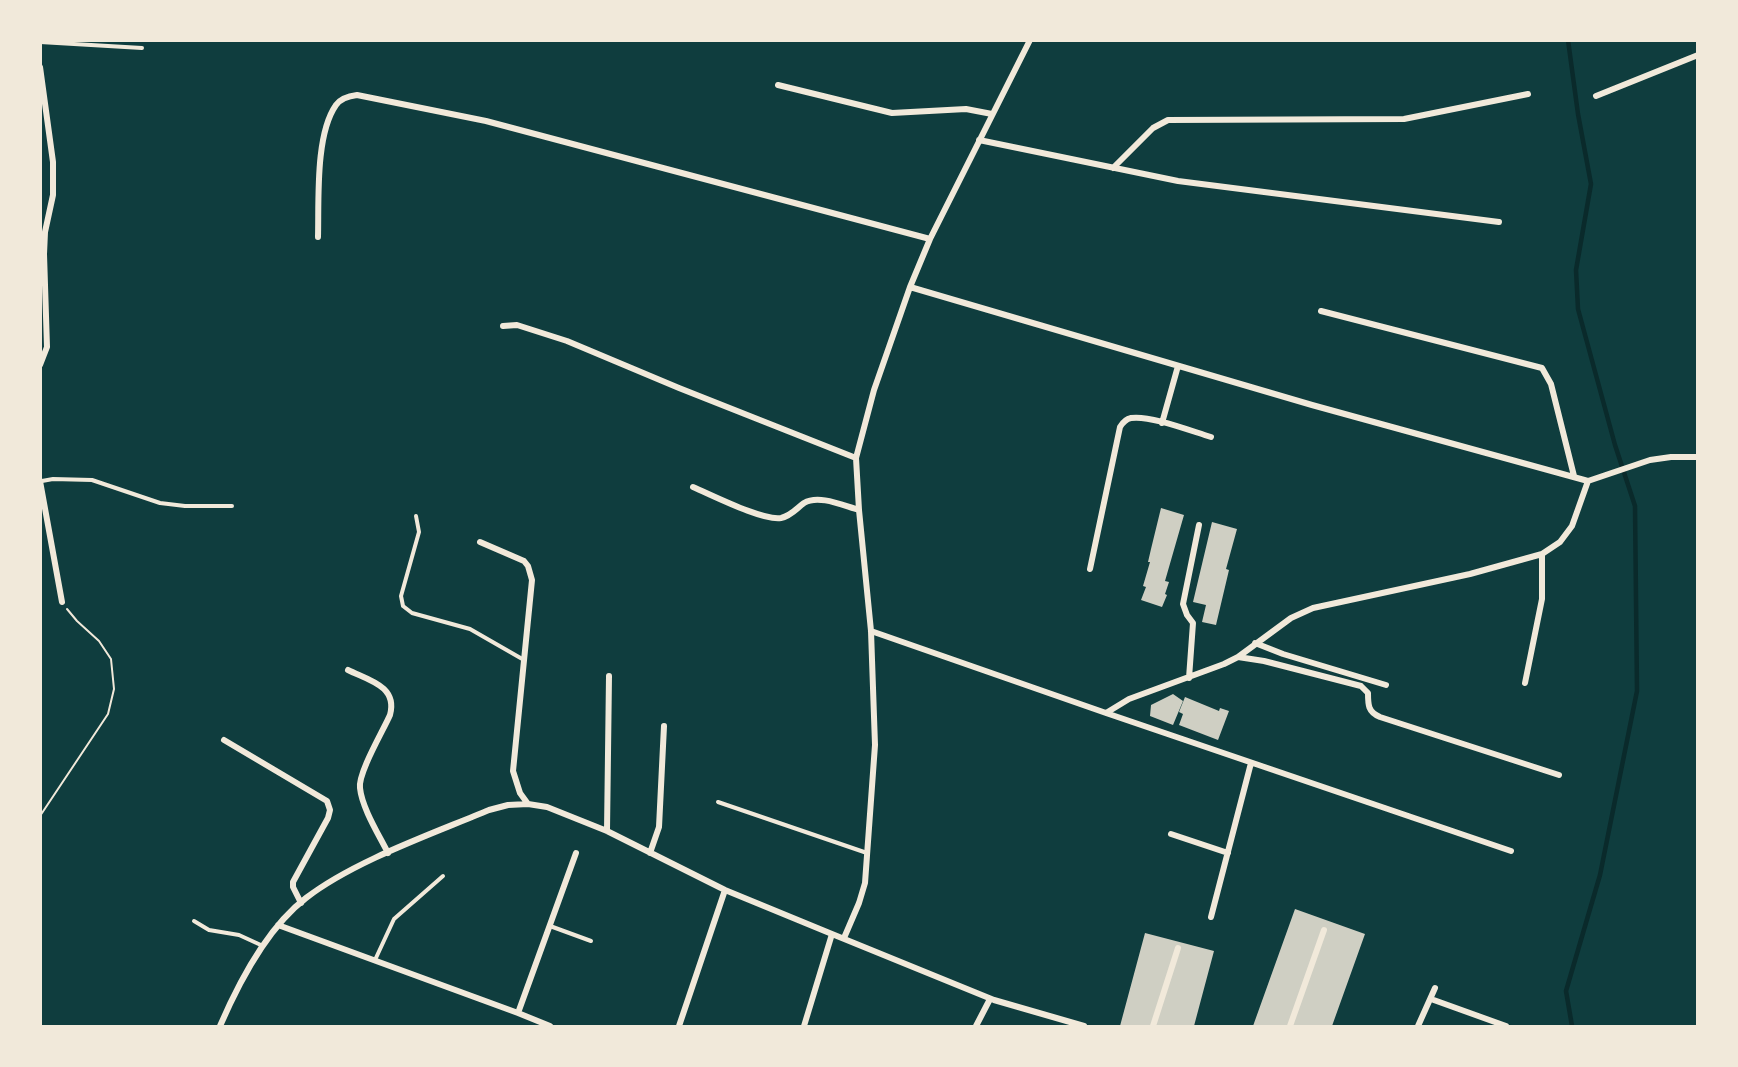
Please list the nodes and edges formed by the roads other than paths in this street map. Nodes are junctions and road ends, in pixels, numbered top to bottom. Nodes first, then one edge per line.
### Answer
1 (1030, 40) edge
2 (40, 42) edge
3 (142, 48) dead end
4 (1698, 55) edge
5 (40, 66) edge
6 (778, 85) dead end
7 (1528, 94) dead end
8 (1596, 96) dead end
9 (992, 114) junction
10 (979, 140) junction
11 (1113, 168) junction
12 (1499, 222) dead end
13 (318, 237) dead end
14 (930, 239) junction
15 (910, 287) junction
16 (1321, 311) dead end
17 (503, 327) dead end
18 (40, 365) edge
19 (1178, 366) junction
20 (1162, 423) junction
21 (1211, 437) dead end
22 (1698, 457) edge
23 (856, 458) junction
24 (1574, 476) junction
25 (41, 481) edge
26 (1588, 481) junction
27 (693, 487) dead end
28 (232, 506) dead end
29 (859, 510) junction
30 (416, 516) dead end
31 (1199, 525) dead end
32 (480, 542) dead end
33 (1542, 554) junction
34 (1090, 569) dead end
35 (62, 602) road end
36 (871, 631) junction
37 (1255, 643) junction
38 (1238, 657) junction
39 (524, 660) junction
40 (348, 670) dead end
41 (609, 676) dead end
42 (1189, 678) junction
43 (1525, 683) dead end
44 (1386, 685) dead end
45 (1106, 713) junction
46 (664, 726) dead end
47 (224, 740) dead end
48 (1251, 763) junction
49 (1559, 775) dead end
50 (718, 802) dead end
51 (528, 804) junction
52 (607, 831) junction
53 (1171, 834) dead end
54 (1511, 851) dead end
55 (388, 853) junction
56 (576, 853) dead end
57 (651, 853) junction
58 (868, 853) junction
59 (1228, 853) junction
60 (443, 876) dead end
61 (725, 890) junction
62 (301, 903) junction
63 (1211, 917) dead end
64 (194, 921) dead end
65 (278, 925) junction
66 (549, 926) junction
67 (1324, 930) dead end
68 (832, 934) junction
69 (844, 938) junction
70 (591, 941) dead end
71 (263, 946) junction
72 (1178, 948) dead end
73 (375, 960) junction
74 (1436, 987) dead end
75 (990, 999) junction
76 (1431, 999) junction
77 (518, 1012) junction
78 (220, 1026) edge
79 (550, 1026) edge
80 (679, 1026) edge
81 (804, 1026) edge
82 (976, 1026) edge
83 (1084, 1026) edge
84 (1154, 1026) edge
85 (1290, 1026) edge
86 (1418, 1026) edge
87 (1506, 1026) edge

1 - 9 street
2 - 3 lane
4 - 8 street
5 - 18 street
6 - 9 street
7 - 11 street
9 - 10 street
10 - 11 street
10 - 14 street
11 - 12 street
13 - 14 street
14 - 15 street
15 - 19 street
15 - 23 street
16 - 24 street
17 - 23 street
19 - 20 street
19 - 24 street
20 - 21 street
20 - 34 street
22 - 26 street
23 - 29 street
24 - 26 street
25 - 28 lane
25 - 35 street
26 - 33 street
27 - 29 street
29 - 36 street
30 - 39 lane
31 - 42 street
32 - 39 street
33 - 37 street
33 - 43 street
36 - 45 street
36 - 58 street
37 - 38 street
37 - 44 street
38 - 42 street
38 - 49 street
39 - 51 street
40 - 55 street
41 - 52 street
42 - 45 street
45 - 48 street
46 - 57 street
47 - 62 street
48 - 54 street
48 - 59 street
50 - 58 lane
51 - 52 street
51 - 55 street
52 - 57 street
53 - 59 street
55 - 62 street
56 - 66 street
57 - 61 street
58 - 69 street
59 - 63 street
60 - 73 lane
61 - 68 street
61 - 80 street
62 - 65 street
64 - 71 lane
65 - 71 street
65 - 73 street
66 - 70 lane
66 - 77 street
67 - 85 street
68 - 69 street
68 - 81 street
69 - 75 street
71 - 78 street
72 - 84 street
73 - 77 street
74 - 76 street
75 - 82 street
75 - 83 street
76 - 86 street
76 - 87 street
77 - 79 street

